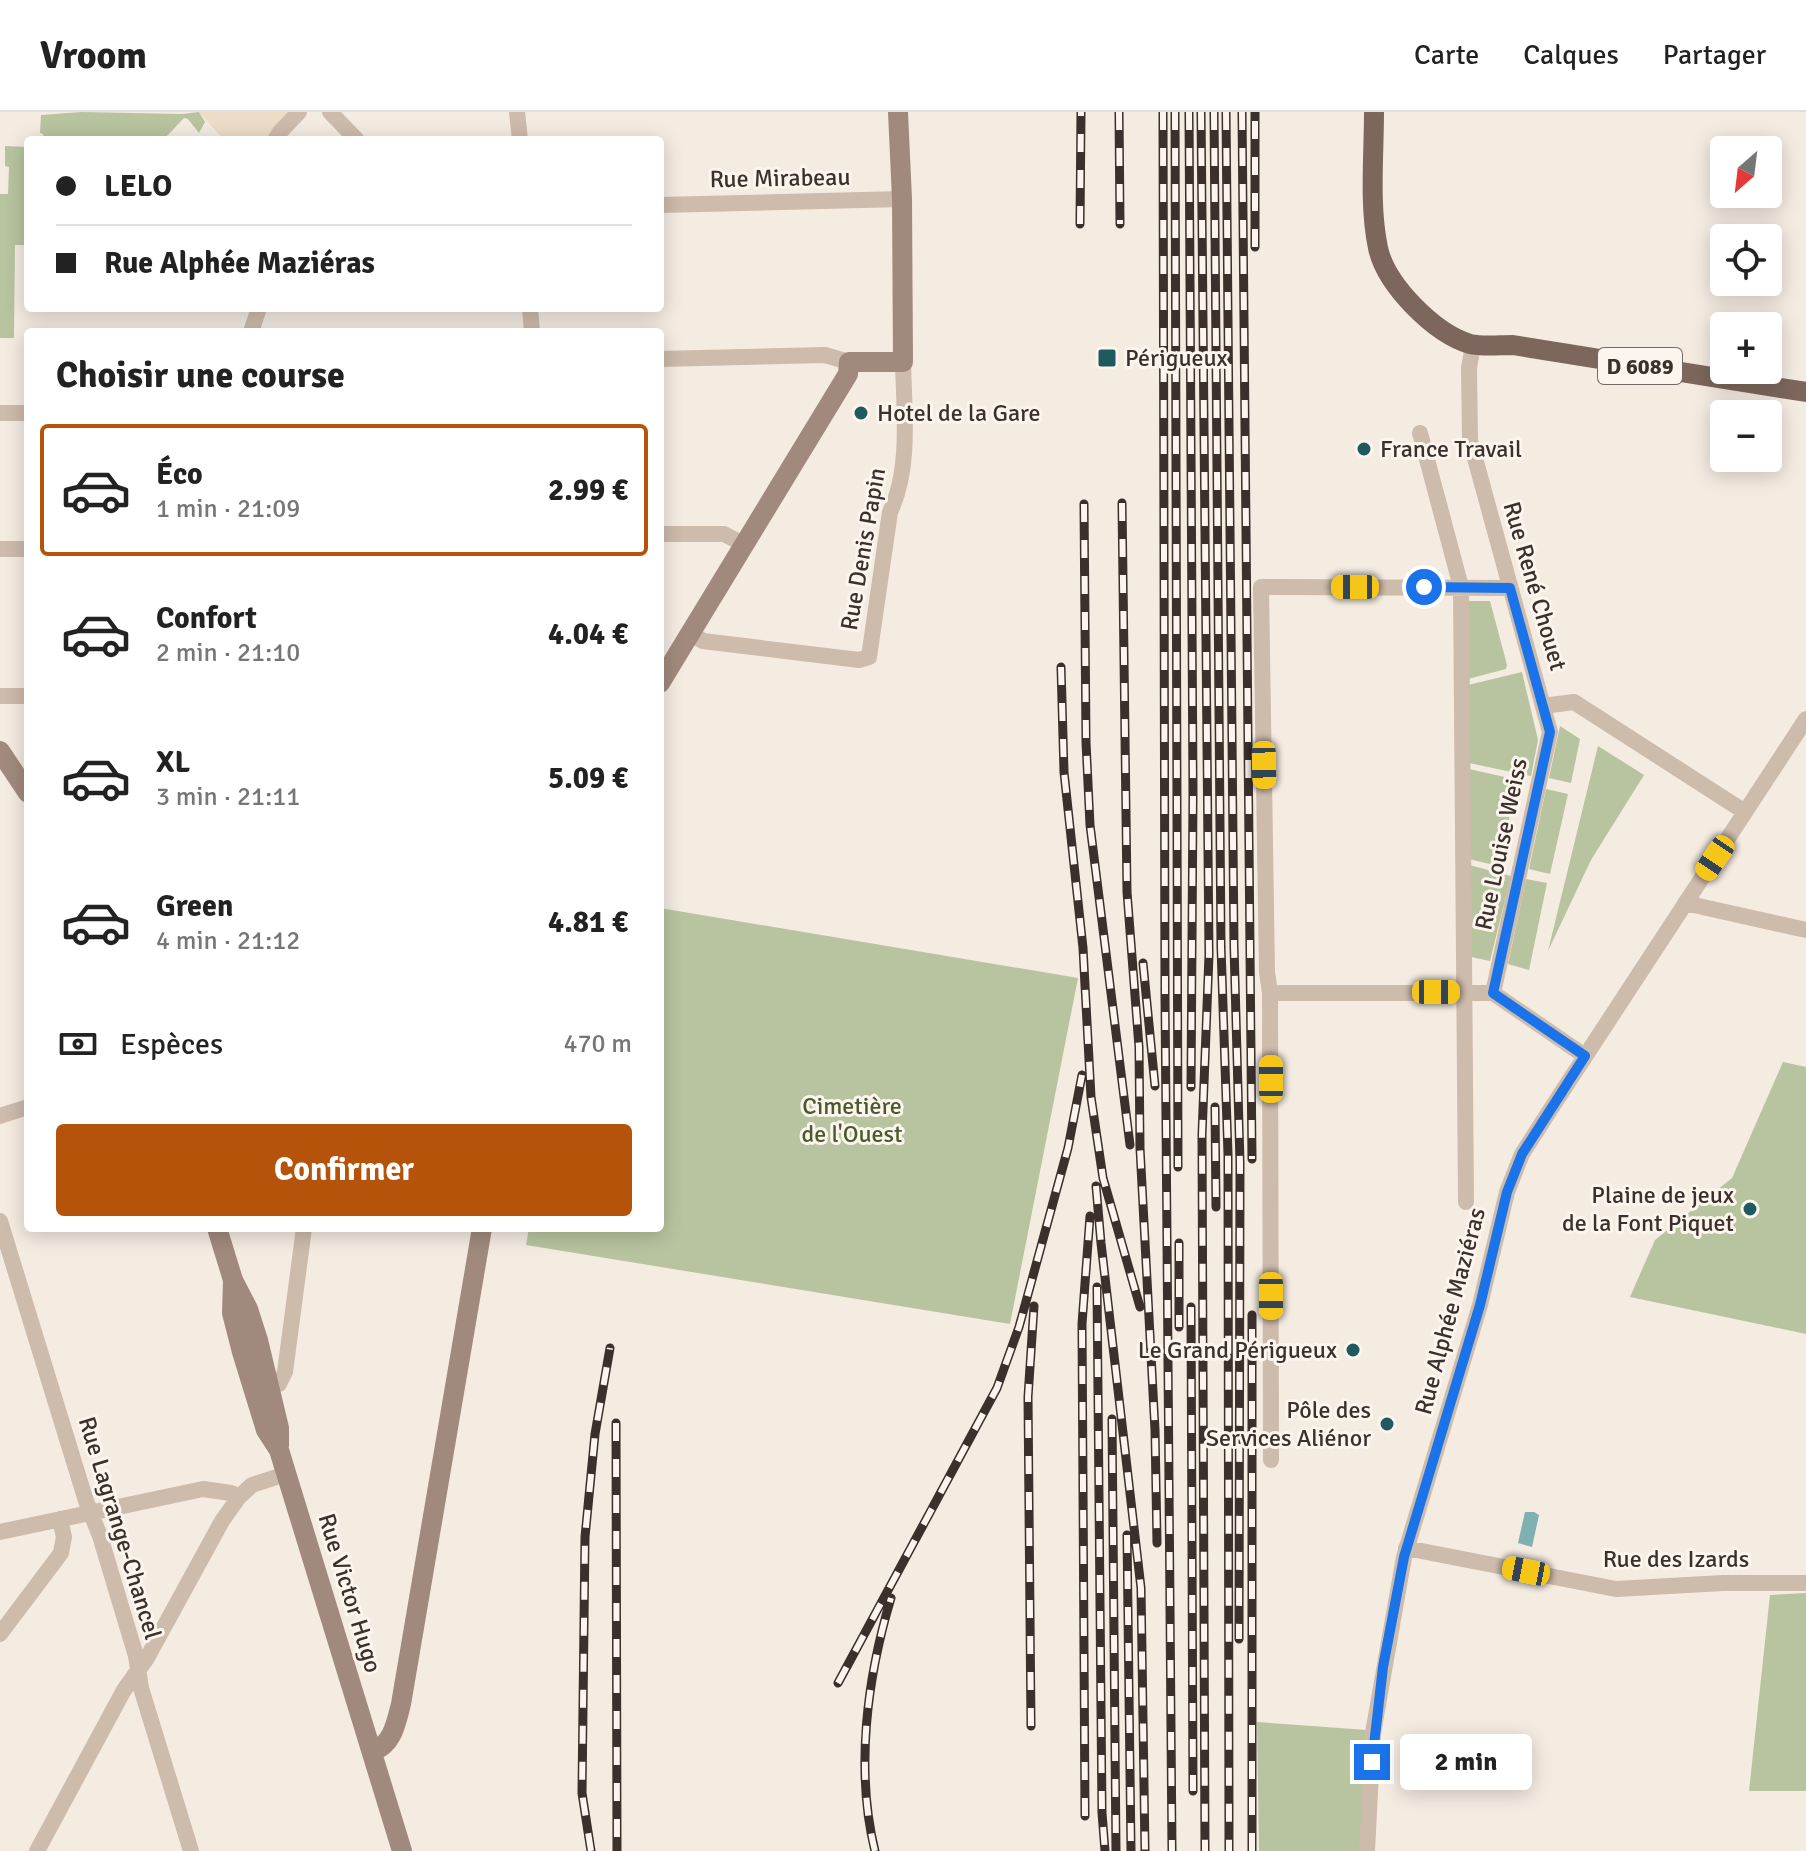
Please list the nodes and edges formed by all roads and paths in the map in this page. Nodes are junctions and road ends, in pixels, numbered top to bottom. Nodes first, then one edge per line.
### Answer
1 (299, 112) edge
2 (330, 112) edge
3 (517, 112) edge
4 (898, 112) edge
5 (1374, 112) edge
6 (278, 136) edge
7 (353, 136) edge
8 (520, 136) edge
9 (902, 199) junction
10 (664, 205) edge
11 (1473, 345) junction
12 (664, 359) edge
13 (849, 362) junction
14 (903, 362) junction
15 (1806, 392) edge
16 (0, 413) edge
17 (24, 413) edge
18 (1420, 433) dead end
19 (664, 534) edge
20 (745, 545) junction
21 (0, 549) edge
22 (24, 549) edge
23 (1461, 587) junction
24 (1510, 588) junction
25 (691, 634) junction
26 (664, 677) edge
27 (0, 696) edge
28 (24, 696) edge
29 (1543, 706) junction
30 (1806, 719) edge
31 (0, 751) edge
32 (0, 770) edge
33 (24, 787) edge
34 (24, 790) edge
35 (1745, 812) junction
36 (1685, 903) junction
37 (1806, 930) edge
38 (1463, 991) junction
39 (1270, 993) junction
40 (1493, 993) junction
41 (1585, 1056) junction
42 (24, 1108) edge
43 (0, 1116) edge
44 (1466, 1202) dead end
45 (0, 1221) edge
46 (218, 1232) edge
47 (303, 1232) edge
48 (481, 1232) edge
49 (233, 1280) junction
50 (250, 1379) junction
51 (270, 1387) junction
52 (279, 1450) junction
53 (1271, 1460) dead end
54 (286, 1474) junction
55 (239, 1497) junction
56 (90, 1513) junction
57 (60, 1519) junction
58 (0, 1532) edge
59 (1406, 1548) junction
60 (1806, 1583) edge
61 (0, 1634) edge
62 (138, 1671) junction
63 (373, 1751) junction
64 (37, 1851) edge
65 (191, 1851) edge
66 (402, 1851) edge
67 (1367, 1851) edge

1 - 6 street
2 - 7 street
3 - 8 street
4 - 9 street
5 - 11 main road
9 - 10 street, Rue Mirabeau
9 - 14 street
11 - 15 main road, D 6089
11 - 24 street, Rue René Chouet
12 - 13 street
13 - 14 street
13 - 20 street
14 - 25 street, Rue Denis Papin
16 - 17 street
18 - 23 street
19 - 20 street
20 - 25 street
21 - 22 street
23 - 24 street
23 - 38 street
23 - 39 street
24 - 29 street, Rue René Chouet
25 - 26 street
27 - 28 street
29 - 35 street, Rue René Chouet
29 - 40 street, Rue Louise Weiss
30 - 35 street, Rue Alphée Maziéras
31 - 33 street
32 - 34 street
35 - 36 street, Rue Alphée Maziéras
36 - 37 street
36 - 41 street, Rue Alphée Maziéras
38 - 39 street
38 - 40 street
38 - 44 street
39 - 53 street
40 - 41 street
41 - 59 street, Rue Alphée Maziéras
42 - 43 street
45 - 56 street, Rue Lagrange-Chancel
46 - 49 street, Rue Victor Hugo
47 - 51 street
48 - 63 street
49 - 50 street, Rue Victor Hugo
49 - 51 street, Rue Victor Hugo
50 - 51 street
50 - 52 street, Rue Victor Hugo
51 - 52 street, Rue Victor Hugo
52 - 54 street, Rue Victor Hugo
54 - 55 street
54 - 63 street, Rue Victor Hugo
55 - 56 street
55 - 62 street
56 - 57 street
56 - 62 street, Rue Lagrange-Chancel
57 - 58 street
57 - 61 street
59 - 60 street, Rue des Izards
59 - 67 street, Rue Alphée Maziéras
62 - 64 street
62 - 65 street, Rue Lagrange-Chancel
63 - 66 street, Rue Victor Hugo

